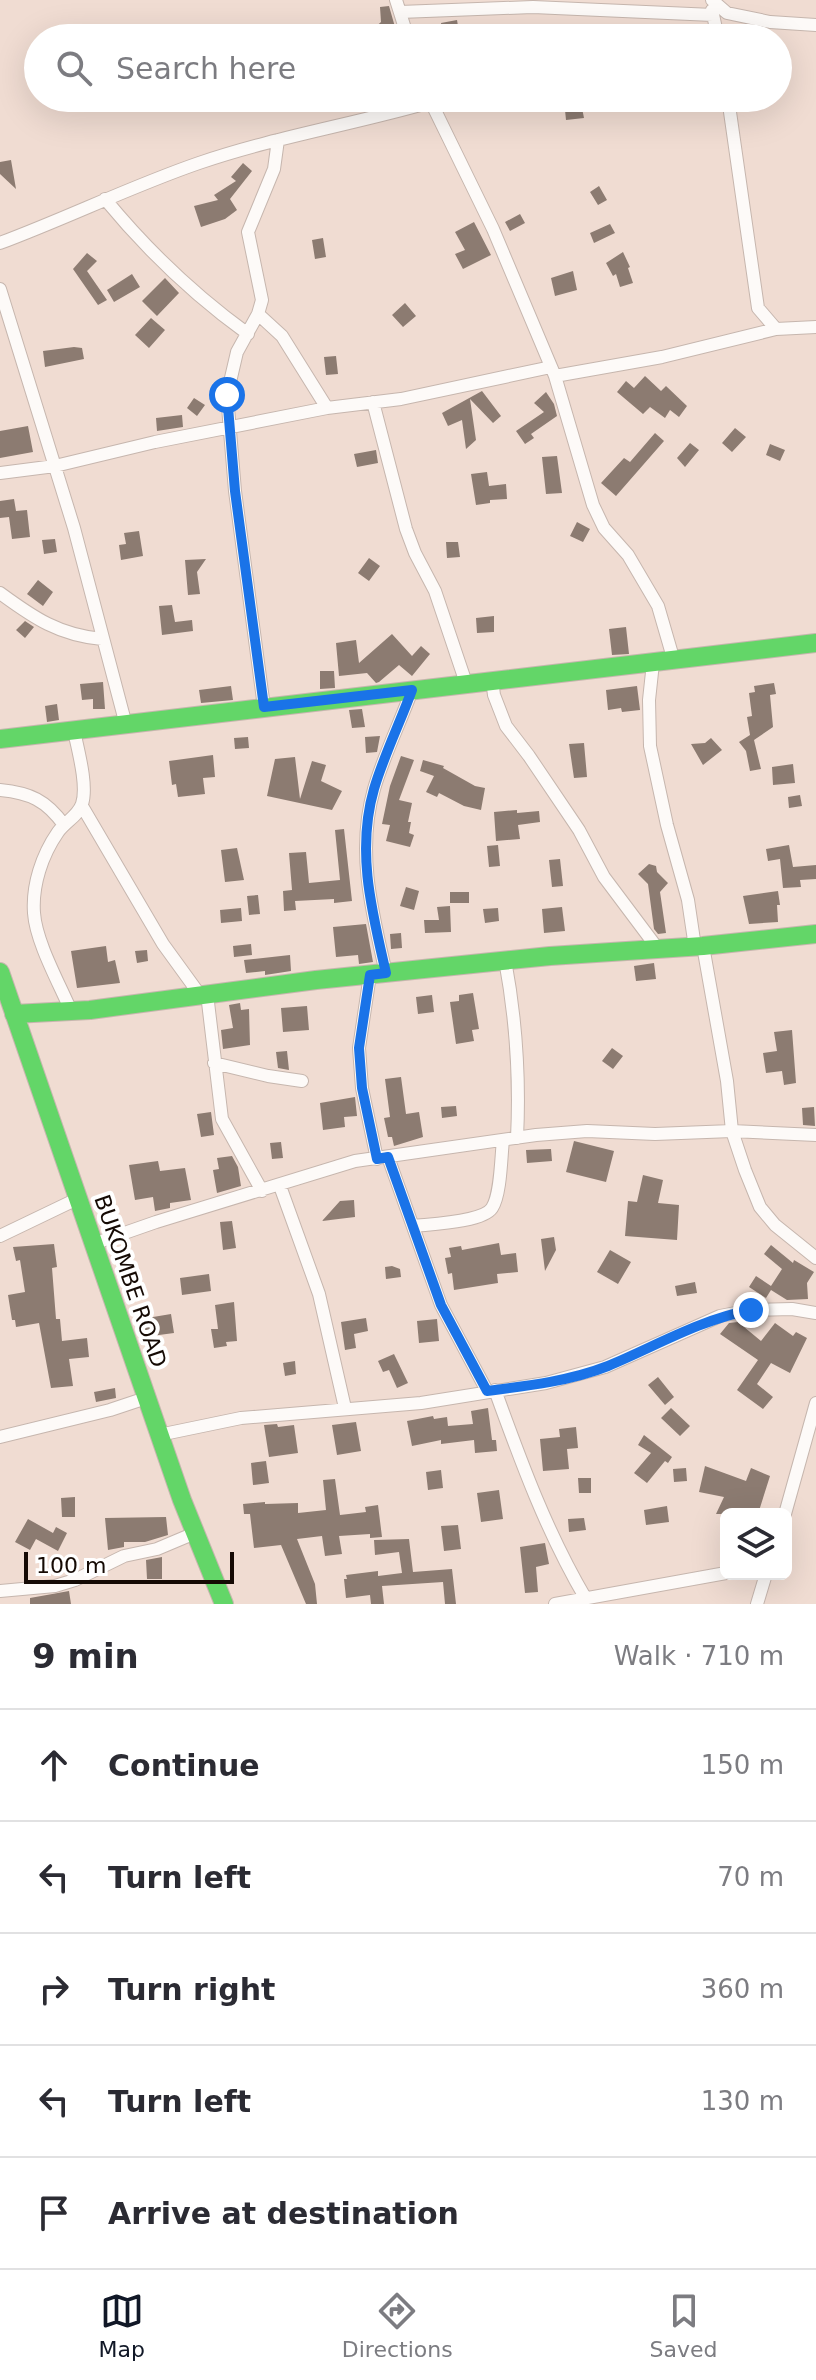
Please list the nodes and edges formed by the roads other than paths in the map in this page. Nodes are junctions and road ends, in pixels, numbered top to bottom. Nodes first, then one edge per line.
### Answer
1 (711, 0) edge
2 (398, 6) edge
3 (713, 15) junction
4 (715, 24) edge
5 (816, 25) edge
6 (394, 112) edge
7 (436, 112) edge
8 (730, 112) edge
9 (278, 140) junction
10 (105, 199) junction
11 (0, 243) edge
12 (0, 289) edge
13 (258, 314) junction
14 (816, 327) edge
15 (776, 329) junction
16 (248, 334) junction
17 (553, 372) junction
18 (373, 402) junction
19 (327, 408) junction
20 (229, 428) junction
21 (55, 466) junction
22 (0, 473) edge
23 (0, 593) edge
24 (102, 639) junction
25 (816, 643) edge
26 (674, 661) junction
27 (653, 663) junction
28 (492, 680) junction
29 (466, 683) junction
30 (412, 690) junction
31 (264, 707) junction
32 (126, 725) junction
33 (74, 731) junction
34 (0, 739) edge
35 (0, 790) edge
36 (82, 806) junction
37 (64, 825) junction
38 (816, 934) edge
39 (699, 946) junction
40 (658, 949) junction
41 (505, 960) junction
42 (0, 972) edge
43 (378, 974) junction
44 (204, 995) junction
45 (71, 1011) junction
46 (14, 1014) junction
47 (214, 1063) junction
48 (302, 1081) dead end
49 (732, 1131) junction
50 (816, 1135) edge
51 (517, 1138) junction
52 (503, 1140) junction
53 (382, 1158) junction
54 (280, 1186) junction
55 (262, 1191) junction
56 (77, 1199) junction
57 (414, 1226) junction
58 (0, 1236) edge
59 (93, 1244) junction
60 (816, 1258) edge
61 (816, 1313) edge
62 (491, 1391) junction
63 (146, 1398) junction
64 (816, 1403) edge
65 (345, 1408) junction
66 (159, 1435) junction
67 (0, 1437) edge
68 (787, 1508) edge
69 (195, 1533) junction
70 (720, 1574) edge
71 (764, 1580) edge
72 (0, 1591) edge
73 (586, 1599) junction
74 (224, 1604) edge
75 (555, 1604) edge
76 (757, 1604) edge

1 - 3 street
1 - 5 street
2 - 3 street
3 - 4 street
6 - 9 street
7 - 17 street
8 - 15 street
9 - 10 street
9 - 13 street
10 - 11 street
10 - 16 street
12 - 21 street
13 - 16 street
13 - 19 street
14 - 15 street
15 - 17 street
16 - 20 street
17 - 18 street
17 - 26 street
18 - 19 street
18 - 29 street
19 - 20 street
20 - 21 street
20 - 31 street
21 - 22 street
21 - 24 street
23 - 24 street
24 - 32 street
25 - 26 street
26 - 27 street
27 - 28 street
27 - 39 street
28 - 29 street
28 - 40 street
29 - 30 street
30 - 31 street
30 - 43 street
31 - 32 street
32 - 33 street
33 - 34 street
33 - 36 street
35 - 37 street
36 - 37 street
36 - 44 street
37 - 45 street
38 - 39 street
39 - 40 street
39 - 49 street
40 - 41 street
41 - 43 street
41 - 51 street
42 - 46 street, BUKOMBE ROAD
43 - 44 street
43 - 53 street
44 - 45 street
44 - 47 street
45 - 46 street
46 - 56 street, BUKOMBE ROAD
47 - 48 street
47 - 55 street
49 - 50 street
49 - 51 street
49 - 60 street
51 - 52 street
52 - 53 street
52 - 57 street
53 - 54 street
53 - 57 street
54 - 55 street
54 - 65 street
55 - 59 street
56 - 58 street
56 - 59 street, BUKOMBE ROAD
57 - 62 street
59 - 63 street, BUKOMBE ROAD
61 - 62 street
62 - 65 street
62 - 73 street
63 - 66 street, BUKOMBE ROAD
63 - 67 street
64 - 68 street
65 - 66 street
66 - 69 street, BUKOMBE ROAD
69 - 72 street
69 - 74 street, BUKOMBE ROAD
70 - 73 street
71 - 76 street
73 - 75 street

